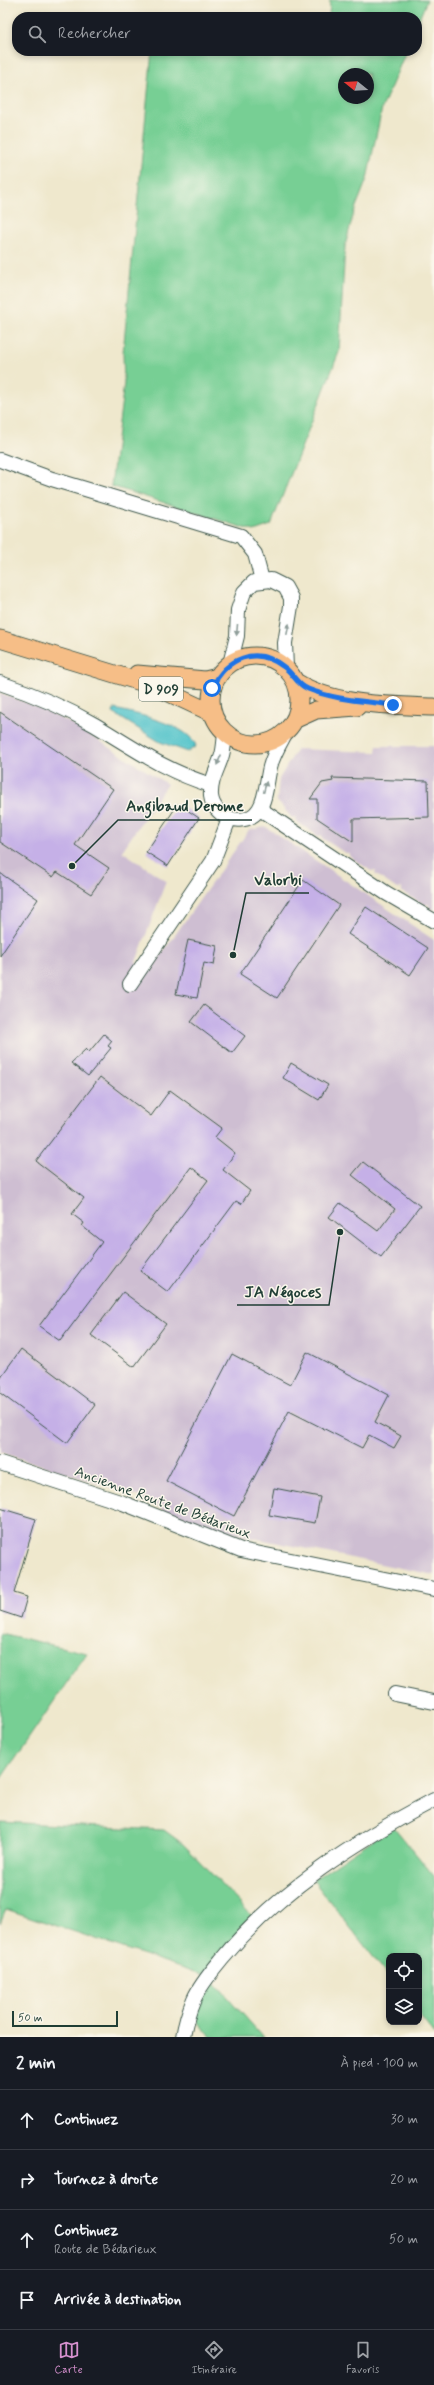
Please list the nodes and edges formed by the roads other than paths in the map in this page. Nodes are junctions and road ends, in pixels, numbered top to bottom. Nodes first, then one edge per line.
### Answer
1 (0, 460) edge
2 (262, 580) junction
3 (0, 639) edge
4 (230, 664) junction
5 (286, 668) junction
6 (107, 672) junction
7 (218, 677) junction
8 (296, 682) junction
9 (0, 683) edge
10 (393, 705) junction
11 (434, 707) edge
12 (212, 713) junction
13 (296, 719) junction
14 (225, 734) junction
15 (285, 734) junction
16 (211, 785) junction
17 (260, 809) junction
18 (229, 819) junction
19 (434, 922) edge
20 (130, 984) dead end
21 (0, 1463) edge
22 (434, 1589) edge
23 (396, 1694) dead end
24 (434, 1702) edge
25 (434, 1800) edge
26 (183, 2037) edge

1 - 2 street
2 -> 4 street
5 -> 2 street
3 - 6 main road, D 909
4 - 5 main road
4 - 7 main road
5 - 8 main road
6 - 7 main road, D 909
6 - 12 main road, D 909
7 - 12 main road
8 - 10 main road
8 - 13 main road
9 - 16 street
10 - 11 main road
10 - 13 main road
12 - 14 main road
13 - 15 main road
14 - 15 main road
14 -> 16 street
17 -> 15 street
16 - 18 street
17 - 18 street
17 - 19 street
18 - 20 street
21 - 22 street, Ancienne Route de Bédarieux
23 - 24 street
25 - 26 street

